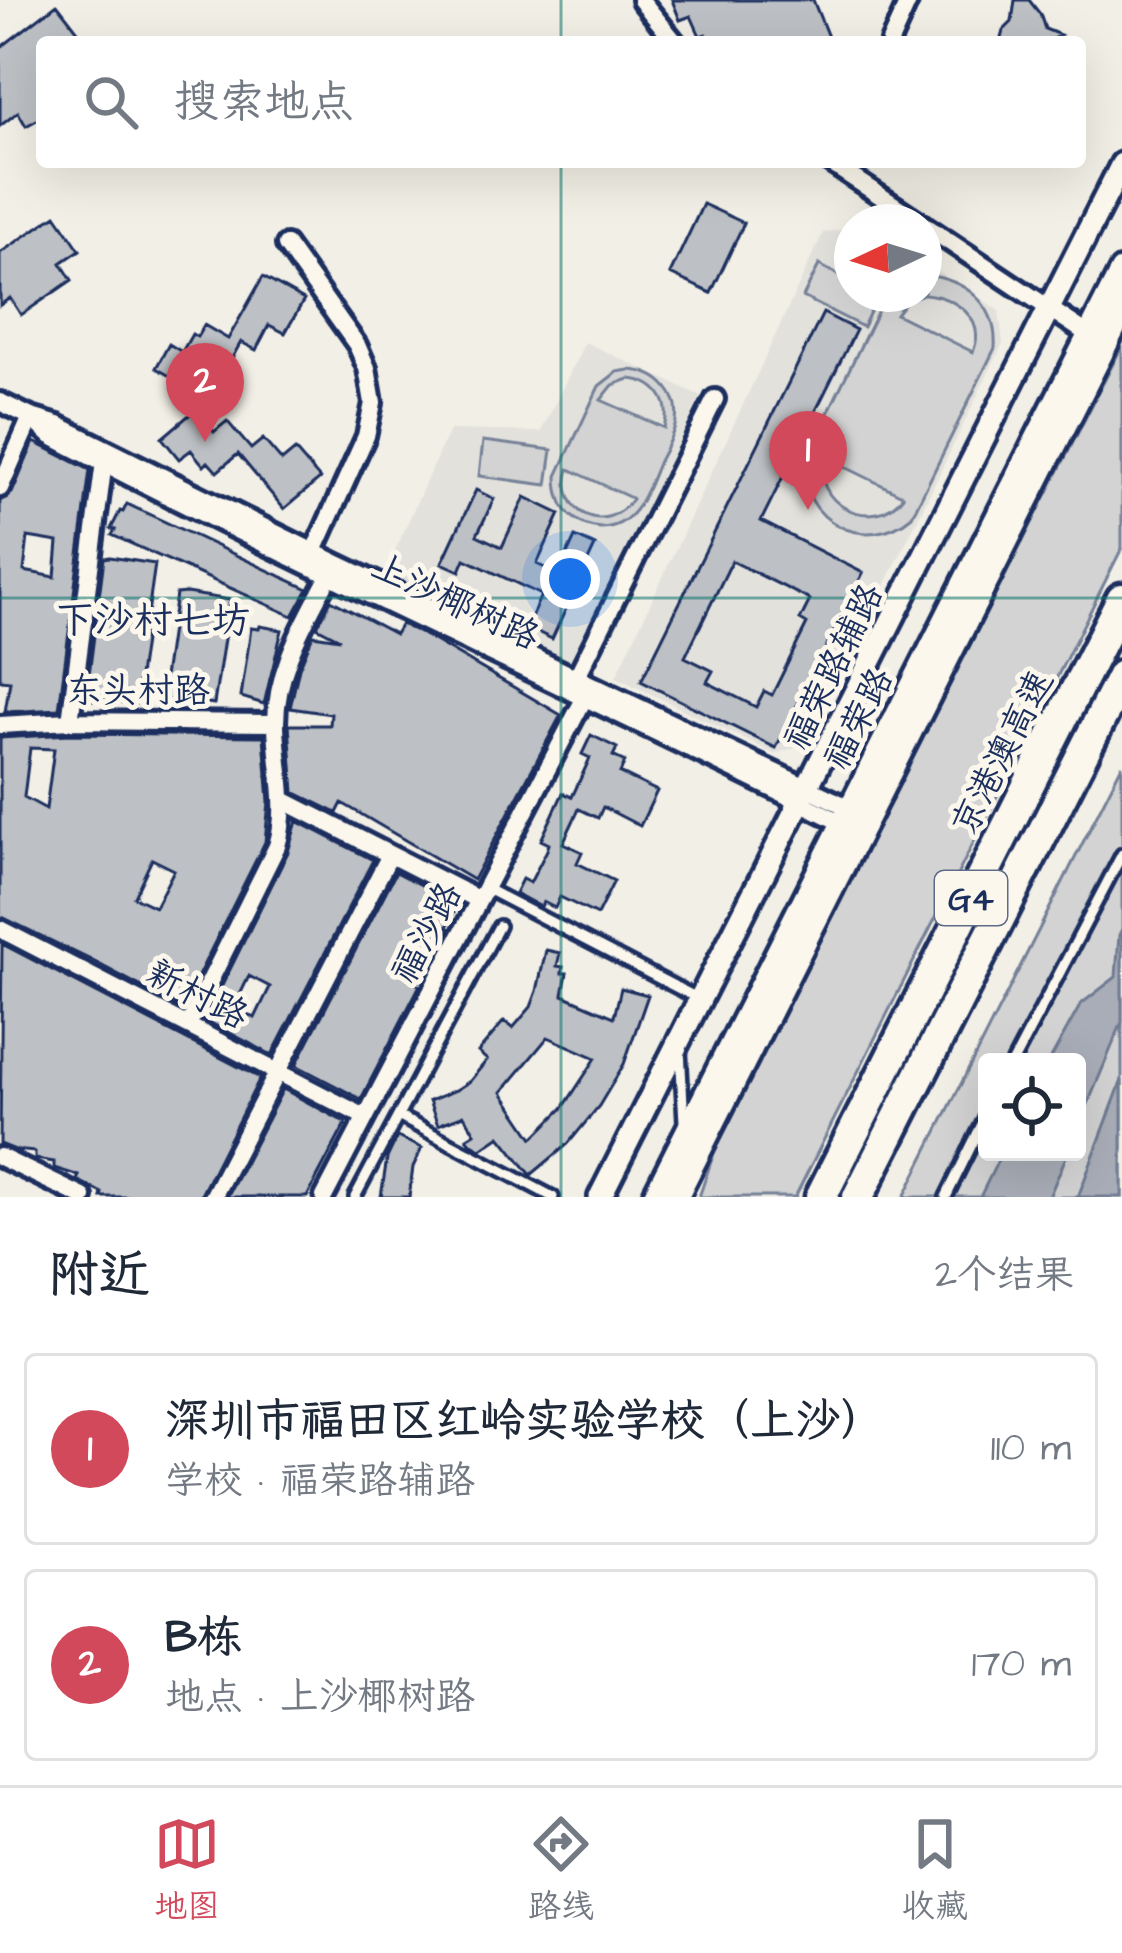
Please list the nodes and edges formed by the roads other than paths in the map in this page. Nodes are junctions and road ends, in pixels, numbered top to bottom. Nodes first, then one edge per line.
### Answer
1 (641, 0) edge
2 (909, 0) edge
3 (670, 36) edge
4 (893, 36) edge
5 (1122, 164) edge
6 (841, 168) edge
7 (893, 204) edge
8 (942, 237) edge
9 (286, 245) dead end
10 (1122, 272) edge
11 (1049, 308) junction
12 (1122, 310) edge
13 (1097, 340) junction
14 (715, 399) dead end
15 (0, 402) edge
16 (31, 417) junction
17 (105, 456) junction
18 (0, 488) edge
19 (310, 559) junction
20 (332, 570) junction
21 (1122, 598) edge
22 (578, 676) junction
23 (1122, 676) edge
24 (585, 697) junction
25 (70, 721) junction
26 (276, 723) junction
27 (0, 724) edge
28 (805, 795) junction
29 (283, 800) junction
30 (856, 821) junction
31 (1122, 854) edge
32 (390, 855) junction
33 (482, 894) junction
34 (499, 926) dead end
35 (0, 930) edge
36 (699, 999) junction
37 (188, 1025) junction
38 (681, 1037) junction
39 (1018, 1053) edge
40 (277, 1071) junction
41 (398, 1116) junction
42 (365, 1117) junction
43 (978, 1132) edge
44 (682, 1144) junction
45 (0, 1156) edge
46 (83, 1197) edge
47 (212, 1197) edge
48 (324, 1197) edge
49 (355, 1197) edge
50 (553, 1197) edge
51 (600, 1197) edge
52 (655, 1197) edge
53 (675, 1197) edge
54 (821, 1197) edge
55 (858, 1197) edge
56 (946, 1197) edge

1 - 3 street
2 - 4 street
5 - 11 street, 福荣路辅路
6 - 7 street
8 - 11 street
9 - 19 street
10 - 13 main road, 福荣路
11 - 13 street
11 - 28 street, 福荣路辅路
12 - 13 main road, 福荣路
13 - 30 main road, 福荣路
14 - 22 street
15 - 16 street, 上沙椰树路
16 - 17 street, 上沙椰树路
16 - 18 street
17 - 19 street, 上沙椰树路
17 - 25 street
19 - 20 street, 上沙椰树路
20 - 22 street, 上沙椰树路
20 - 24 street, 上沙椰树路
20 - 26 street
21 - 54 highway, 京港澳高速 / G4
22 - 28 street, 上沙椰树路
23 - 55 highway, 京港澳高速 / G4
24 - 28 street, 上沙椰树路
24 - 33 street, 福沙路
25 - 26 street, 东头村路
25 - 27 street, 东头村路
26 - 29 street
28 - 30 street, 上沙椰树路
28 - 36 street, 福荣路辅路
29 - 32 street
29 - 37 street
30 - 44 main road, 福荣路
30 - 53 main road, 福荣路
31 - 39 lane
32 - 33 street
32 - 40 street
33 - 36 lane
33 - 42 street, 福沙路
34 - 41 lane
35 - 37 street, 新村路
36 - 38 street, 福荣路辅路
37 - 40 street, 新村路
38 - 44 lane
38 - 51 street, 福荣路辅路
40 - 42 street, 新村路
40 - 47 street
41 - 49 lane
41 - 50 lane
42 - 48 street, 福沙路
43 - 56 lane
44 - 52 main road, 福荣路
45 - 46 street

